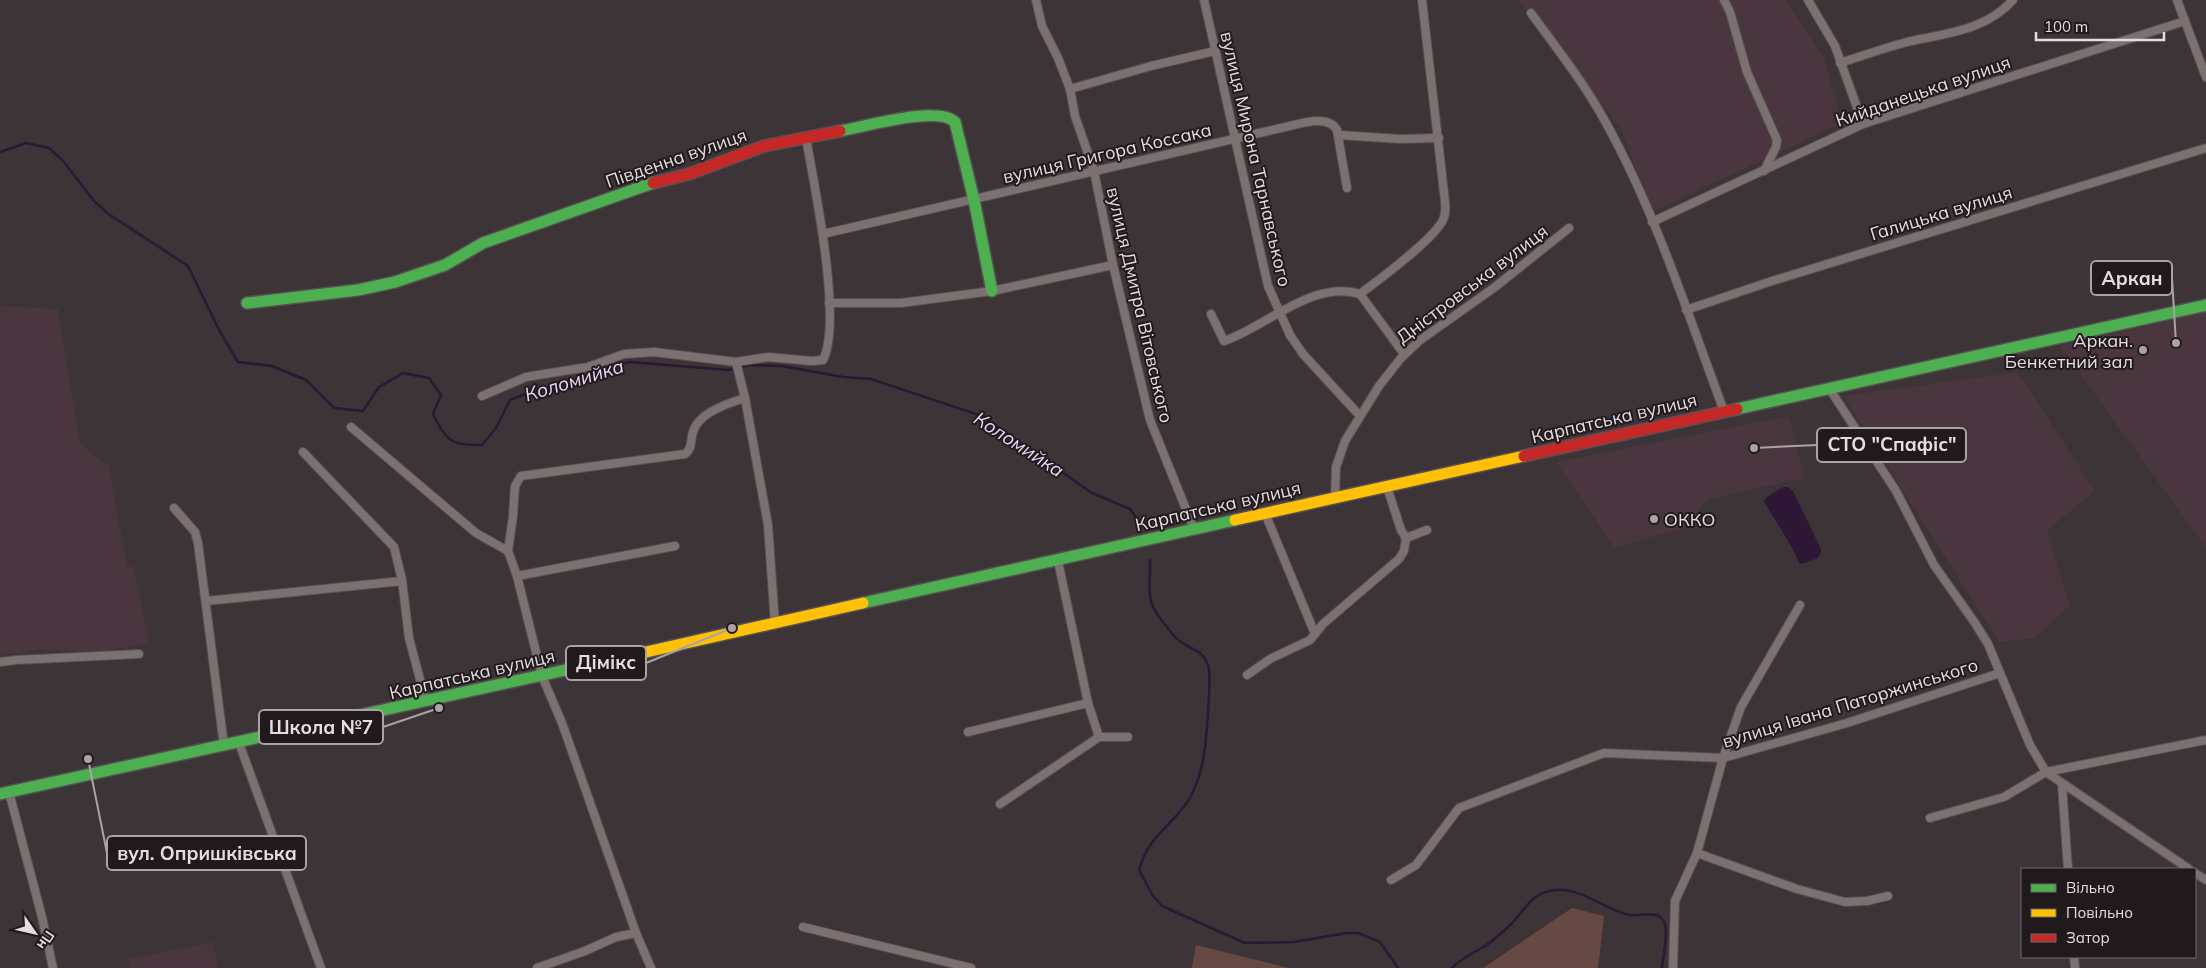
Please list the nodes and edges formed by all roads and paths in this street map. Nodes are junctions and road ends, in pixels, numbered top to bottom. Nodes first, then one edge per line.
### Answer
1 (1036, 0) edge
2 (1204, 0) edge
3 (1422, 0) edge
4 (1724, 0) edge
5 (1808, 0) edge
6 (2013, 0) edge
7 (2177, 0) edge
8 (1531, 13) dead end
9 (2185, 22) junction
10 (1215, 51) junction
11 (1840, 62) junction
12 (2206, 77) edge
13 (1070, 89) junction
14 (1863, 124) junction
15 (1339, 135) junction
16 (806, 138) junction
17 (1439, 138) junction
18 (1234, 139) junction
19 (2206, 148) edge
20 (1764, 170) junction
21 (1094, 172) junction
22 (1347, 188) dead end
23 (974, 200) junction
24 (1652, 222) junction
25 (1569, 228) dead end
26 (823, 234) junction
27 (1113, 265) junction
28 (992, 291) junction
29 (1360, 294) junction
30 (247, 303) dead end
31 (830, 303) junction
32 (2206, 305) edge
33 (1686, 310) junction
34 (1279, 312) junction
35 (1211, 314) dead end
36 (1404, 354) junction
37 (737, 366) junction
38 (1829, 388) junction
39 (482, 396) dead end
40 (745, 398) junction
41 (1724, 411) junction
42 (1360, 416) junction
43 (351, 428) dead end
44 (303, 452) dead end
45 (1387, 486) junction
46 (1335, 498) junction
47 (174, 508) dead end
48 (1265, 513) junction
49 (1194, 529) junction
50 (1427, 530) dead end
51 (1406, 538) junction
52 (675, 546) dead end
53 (508, 551) junction
54 (1058, 561) junction
55 (516, 576) junction
56 (402, 581) junction
57 (206, 601) junction
58 (1800, 605) dead end
59 (774, 624) junction
60 (1315, 634) junction
61 (139, 654) dead end
62 (0, 662) edge
63 (2000, 673) junction
64 (1248, 675) dead end
65 (542, 676) junction
66 (426, 702) junction
67 (1088, 703) junction
68 (968, 732) dead end
69 (1099, 737) junction
70 (1128, 738) dead end
71 (2206, 740) edge
72 (239, 743) junction
73 (224, 746) junction
74 (1723, 758) junction
75 (2046, 772) junction
76 (2062, 784) junction
77 (5, 793) edge
78 (1000, 804) dead end
79 (1930, 818) dead end
80 (1697, 853) junction
81 (2068, 868) edge
82 (2188, 868) edge
83 (1391, 880) dead end
84 (1888, 896) dead end
85 (803, 927) dead end
86 (636, 933) junction
87 (53, 968) edge
88 (321, 968) edge
89 (537, 968) edge
90 (651, 968) edge
91 (971, 968) edge
92 (1673, 968) edge

1 - 13 street, вулиця Дмитра Вітовського
2 - 10 street, вулиця Мирона Тарнавського
3 - 17 street
4 - 20 street
5 - 11 street
6 - 11 street
7 - 9 street
8 - 24 street
9 - 12 street
9 - 14 street, Кийданецька вулиця
10 - 13 street
10 - 18 street, вулиця Мирона Тарнавського
11 - 14 street
13 - 21 street, вулиця Дмитра Вітовського
14 - 20 street, Кийданецька вулиця
15 - 17 street
15 - 18 street, вулиця Григора Коссака
15 - 22 street
16 - 23 main road, Південна вулиця
16 - 26 street
16 - 30 main road, Південна вулиця
17 - 29 street
18 - 21 street, вулиця Григора Коссака
18 - 34 street, вулиця Мирона Тарнавського
19 - 33 street, Галицька вулиця
20 - 24 street, Кийданецька вулиця
21 - 23 street, вулиця Григора Коссака
21 - 27 street, вулиця Дмитра Вітовського
23 - 26 street, вулиця Григора Коссака
23 - 28 main road, Південна вулиця
24 - 33 street
25 - 36 street, Дністровська вулиця
26 - 31 street
27 - 28 street
27 - 49 street, вулиця Дмитра Вітовського
28 - 31 street
29 - 34 street
29 - 36 street
31 - 37 street
32 - 38 main road, Карпатська вулиця
33 - 41 street
34 - 35 street
34 - 42 street, вулиця Мирона Тарнавського
36 - 42 street, Дністровська вулиця
37 - 39 street
37 - 40 street
38 - 41 main road, Карпатська вулиця
38 - 63 street
40 - 53 street
40 - 59 street
41 - 45 main road, Карпатська вулиця
42 - 46 street, Дністровська вулиця
43 - 53 street
44 - 56 street
45 - 46 main road, Карпатська вулиця
45 - 51 street
46 - 48 main road, Карпатська вулиця
47 - 57 street
48 - 49 main road, Карпатська вулиця
48 - 60 street
49 - 54 main road, Карпатська вулиця
50 - 51 street
51 - 60 street
52 - 55 street
53 - 55 street
54 - 59 main road, Карпатська вулиця
54 - 67 street
55 - 65 street
56 - 57 street
56 - 66 street
57 - 73 street
58 - 74 street
59 - 65 main road, Карпатська вулиця
60 - 64 street
61 - 62 street
63 - 74 street, вулиця Івана Паторжинського
63 - 75 street
65 - 66 main road, Карпатська вулиця
65 - 86 street
66 - 72 main road, Карпатська вулиця
67 - 68 street
67 - 69 street
69 - 70 street
69 - 78 street
71 - 75 street
72 - 73 main road, Карпатська вулиця
72 - 88 street
73 - 77 main road, Карпатська вулиця
74 - 80 street
74 - 83 street, вулиця Івана Паторжинського
75 - 76 street
75 - 79 street
76 - 81 street
76 - 82 street
77 - 87 street
80 - 84 street
80 - 92 street
85 - 91 street
86 - 89 street
86 - 90 street

